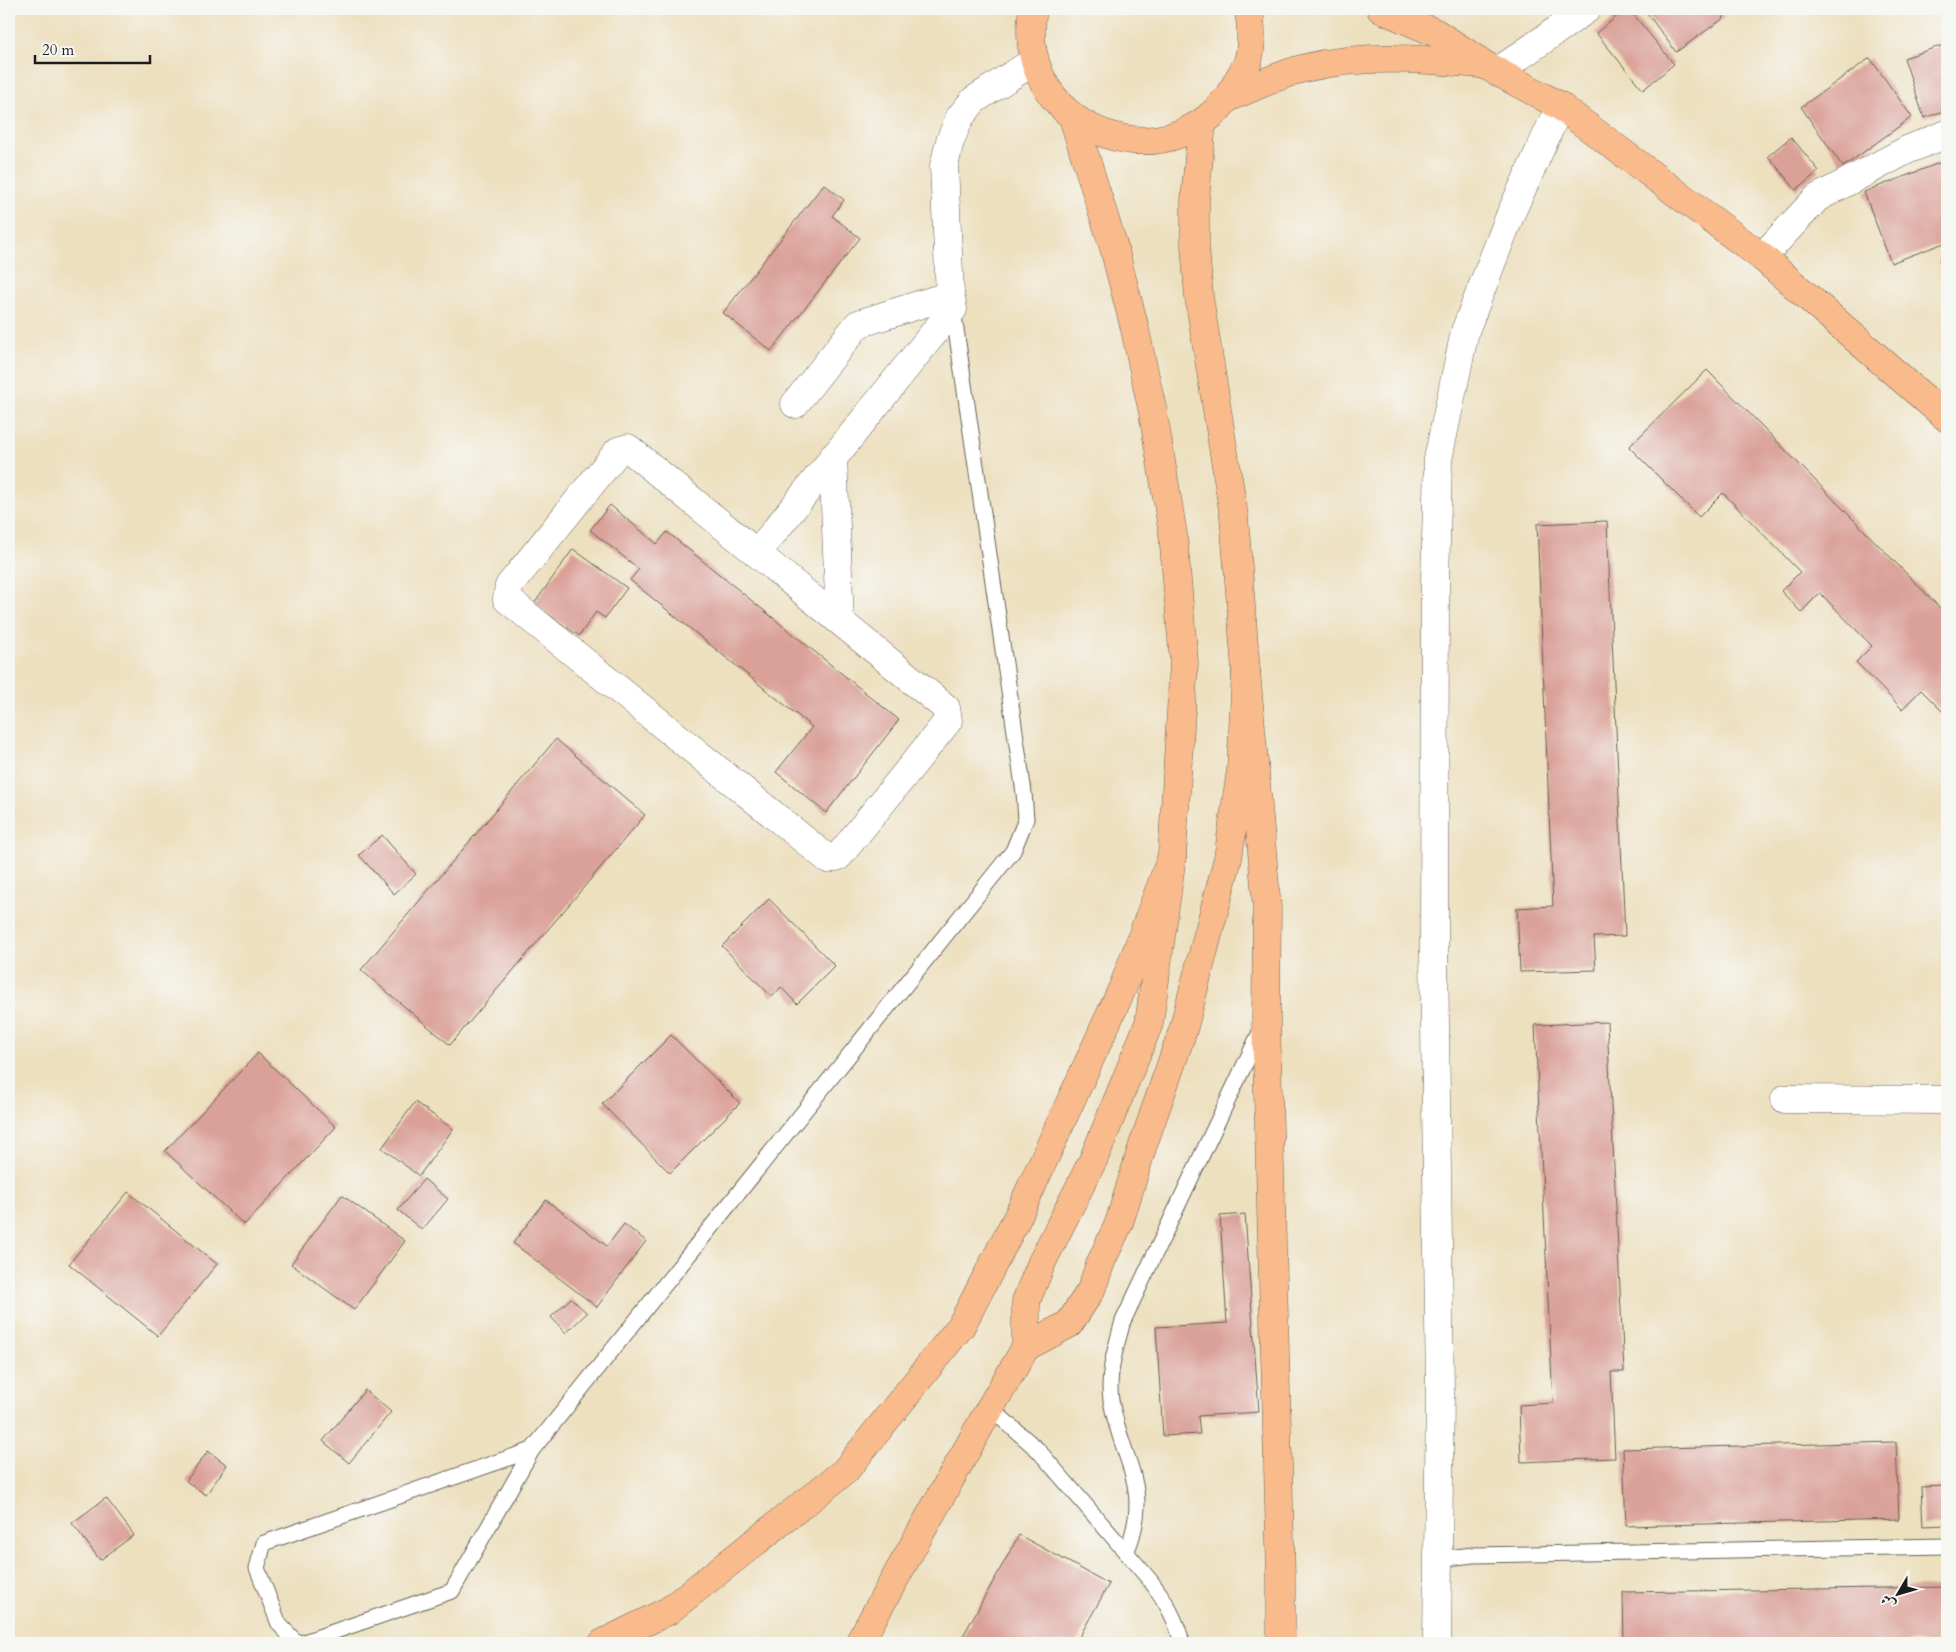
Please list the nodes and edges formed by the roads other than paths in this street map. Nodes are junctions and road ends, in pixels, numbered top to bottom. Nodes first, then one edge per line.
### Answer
1 (1033, 9) edge
2 (1248, 9) edge
3 (1381, 9) edge
4 (1587, 9) edge
5 (1034, 61) junction
6 (1491, 68) junction
7 (1230, 97) junction
8 (1560, 106) junction
9 (1073, 118) junction
10 (1202, 123) junction
11 (1947, 134) edge
12 (1762, 257) junction
13 (951, 302) junction
14 (796, 404) dead end
15 (1946, 414) edge
16 (833, 457) junction
17 (757, 553) junction
18 (840, 621) junction
19 (1246, 671) junction
20 (1172, 856) junction
21 (1266, 1019) junction
22 (1784, 1099) dead end
23 (1947, 1100) edge
24 (1026, 1346) junction
25 (990, 1408) junction
26 (532, 1450) junction
27 (1947, 1546) edge
28 (1126, 1553) junction
29 (1438, 1559) junction
30 (299, 1643) edge
31 (603, 1643) edge
32 (859, 1643) edge
33 (1182, 1643) edge
34 (1281, 1643) edge
35 (1436, 1643) edge

1 - 5 main road
2 - 7 main road
3 - 6 main road
4 - 6 street
5 - 9 main road
5 - 13 street
6 - 7 main road
6 - 8 main road
7 - 10 main road
8 - 12 main road
8 - 29 street
9 - 10 main road
9 - 20 main road
10 - 19 main road
11 - 12 street
12 - 15 main road
13 - 14 street
13 - 16 street
13 - 26 lane
16 - 17 street
16 - 18 street
17 - 18 street
17 - 18 street
19 - 21 main road
19 - 24 main road
20 - 24 main road
20 - 31 main road
21 - 28 lane
21 - 34 main road
22 - 23 street
24 - 25 main road
25 - 28 lane
25 - 32 main road
26 - 30 lane
26 - 30 lane
27 - 29 lane
28 - 33 lane
29 - 35 street

